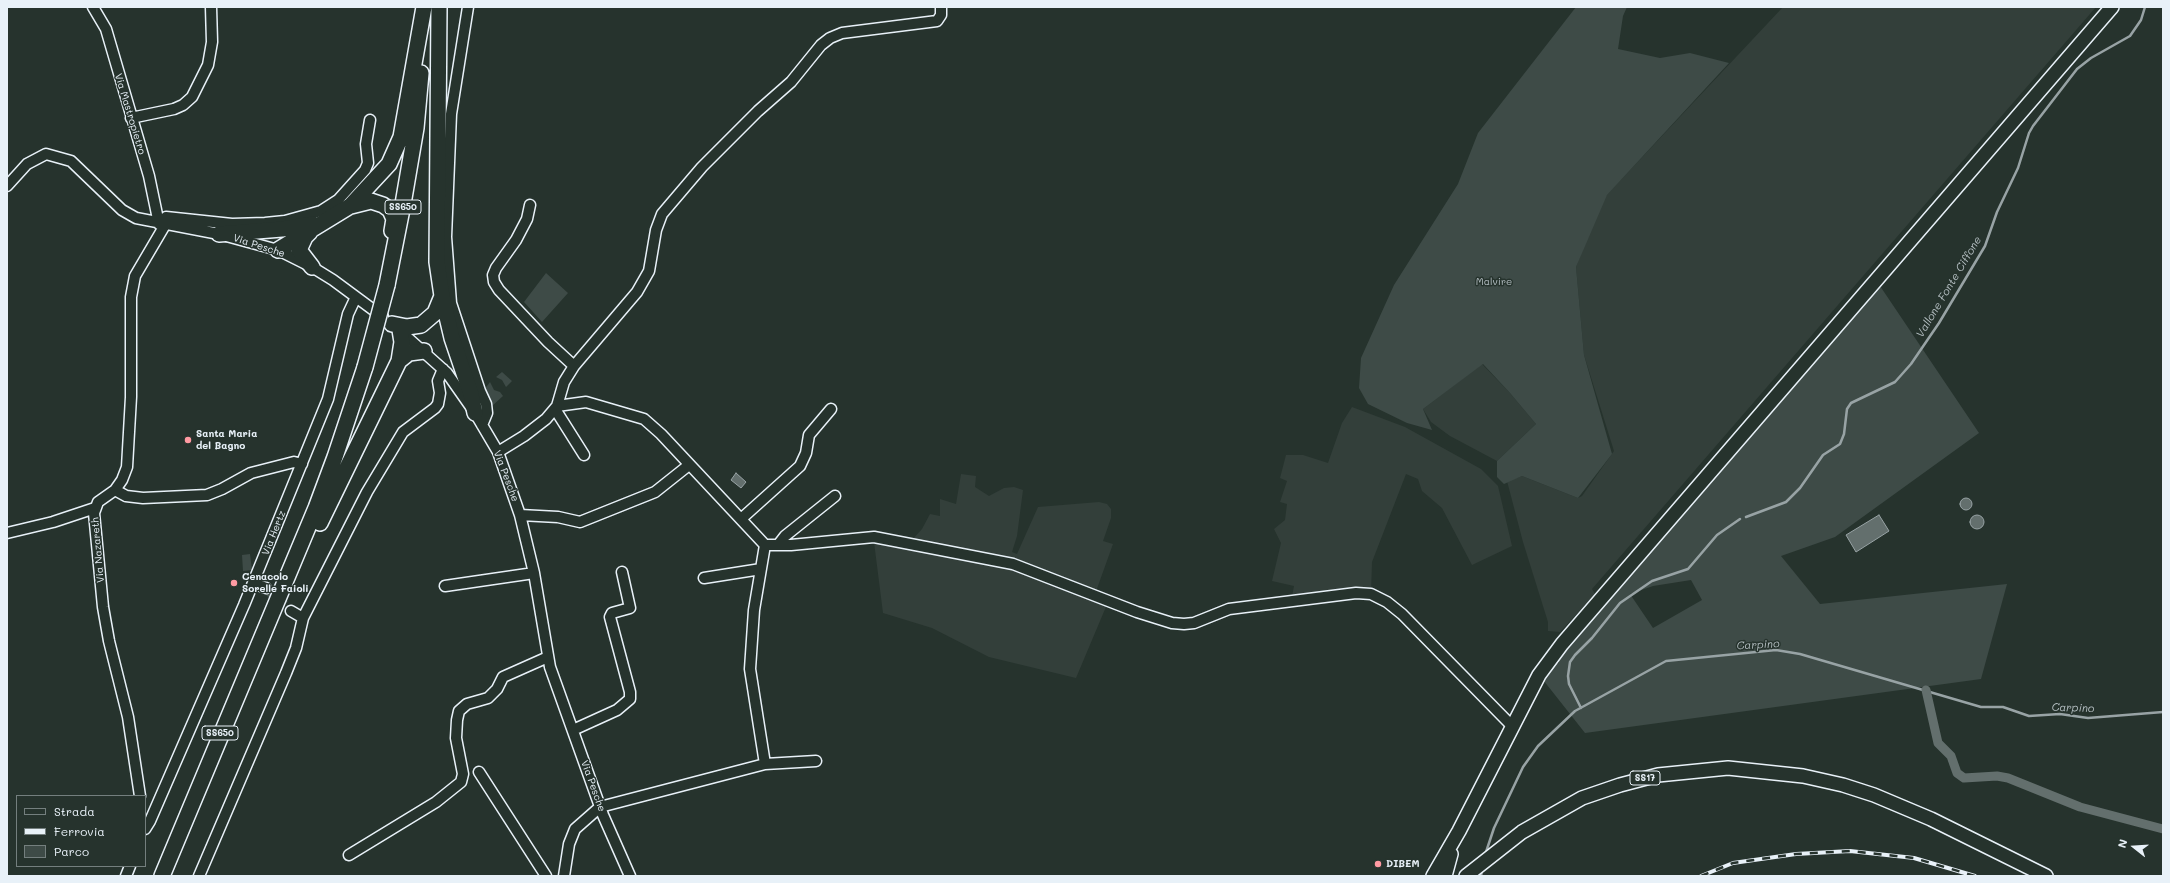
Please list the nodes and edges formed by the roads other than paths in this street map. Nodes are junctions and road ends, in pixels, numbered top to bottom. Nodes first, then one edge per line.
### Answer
1 (94, 7) edge
2 (211, 7) edge
3 (425, 7) edge
4 (439, 7) edge
5 (468, 7) edge
6 (941, 7) edge
7 (2112, 7) edge
8 (131, 118) junction
9 (370, 120) dead end
10 (7, 186) edge
11 (530, 205) dead end
12 (350, 206) junction
13 (320, 223) junction
14 (162, 224) junction
15 (297, 227) junction
16 (219, 234) junction
17 (278, 250) junction
18 (312, 267) junction
19 (387, 285) junction
20 (442, 296) junction
21 (356, 297) junction
22 (396, 327) junction
23 (424, 351) junction
24 (399, 361) junction
25 (574, 366) junction
26 (443, 369) junction
27 (556, 407) junction
28 (832, 409) dead end
29 (479, 419) junction
30 (498, 452) junction
31 (584, 456) dead end
32 (302, 464) junction
33 (689, 465) junction
34 (115, 490) junction
35 (835, 496) dead end
36 (95, 508) junction
37 (520, 515) junction
38 (741, 519) junction
39 (7, 533) edge
40 (765, 545) junction
41 (778, 545) junction
42 (761, 569) junction
43 (622, 572) dead end
44 (534, 573) junction
45 (704, 578) dead end
46 (253, 583) junction
47 (446, 586) dead end
48 (273, 590) junction
49 (291, 611) tunnel mouth
50 (303, 618) junction
51 (548, 657) junction
52 (1512, 726) junction
53 (573, 730) junction
54 (816, 761) dead end
55 (765, 764) junction
56 (479, 772) dead end
57 (140, 795) edge
58 (600, 807) junction
59 (146, 828) edge
60 (1458, 831) junction
61 (349, 855) dead end
62 (1446, 870) edge
63 (162, 876) edge
64 (199, 876) edge
65 (546, 876) edge
66 (564, 876) edge
67 (630, 876) edge
68 (1433, 876) edge
69 (1454, 876) edge
70 (1466, 876) edge
71 (2046, 876) edge

1 - 8 street, Via Mastropietro
2 - 8 street
3 - 12 highway
3 - 19 highway, SS650
4 - 20 highway
5 - 29 street
6 - 25 street
7 - 52 main road
8 - 14 street, Via Mastropietro
9 - 14 street
10 - 14 street, Via Pesche
11 - 25 street
12 - 13 highway
12 - 19 highway
13 - 15 highway
13 - 17 highway
13 - 18 highway
14 - 16 street, Via Pesche
14 - 34 street, Via Nazareth
15 - 16 highway
15 - 17 highway
16 - 17 street, Via Pesche
17 - 18 street, Via Pesche
18 - 21 street, Via Pesche
19 - 48 highway, SS650, bridge
20 - 22 highway
20 - 29 highway
21 - 22 street, Via Pesche
21 - 32 street, Via Hertz
22 - 23 street, Via Pesche
22 - 24 highway
23 - 24 highway
23 - 26 street, Via Pesche
24 - 48 highway
25 - 27 street
26 - 29 street, Via Pesche
26 - 50 street
27 - 30 street
27 - 31 street
27 - 33 street
28 - 38 street
29 - 30 street, Via Pesche
30 - 37 street, Via Pesche
32 - 34 street
32 - 46 street, Via Hertz
33 - 37 street
33 - 38 street
34 - 36 street, Via Nazareth
35 - 41 street
36 - 39 street
36 - 57 street, Via Nazareth
37 - 44 street, Via Pesche
38 - 40 street
40 - 41 street
40 - 42 street
41 - 52 street
42 - 45 street
42 - 55 street
43 - 53 street
44 - 47 street
44 - 51 street, Via Pesche
46 - 48 street
46 - 59 street, Via Hertz
48 - 63 highway, SS650
49 - 50 street
50 - 64 street
51 - 53 street, Via Pesche
51 - 61 street
52 - 60 main road
53 - 58 street, Via Pesche
54 - 55 street
55 - 58 street
56 - 65 street
58 - 66 street
58 - 67 street, Via Pesche
60 - 62 main road
60 - 68 main road
62 - 69 main road
70 - 71 main road, SS17

